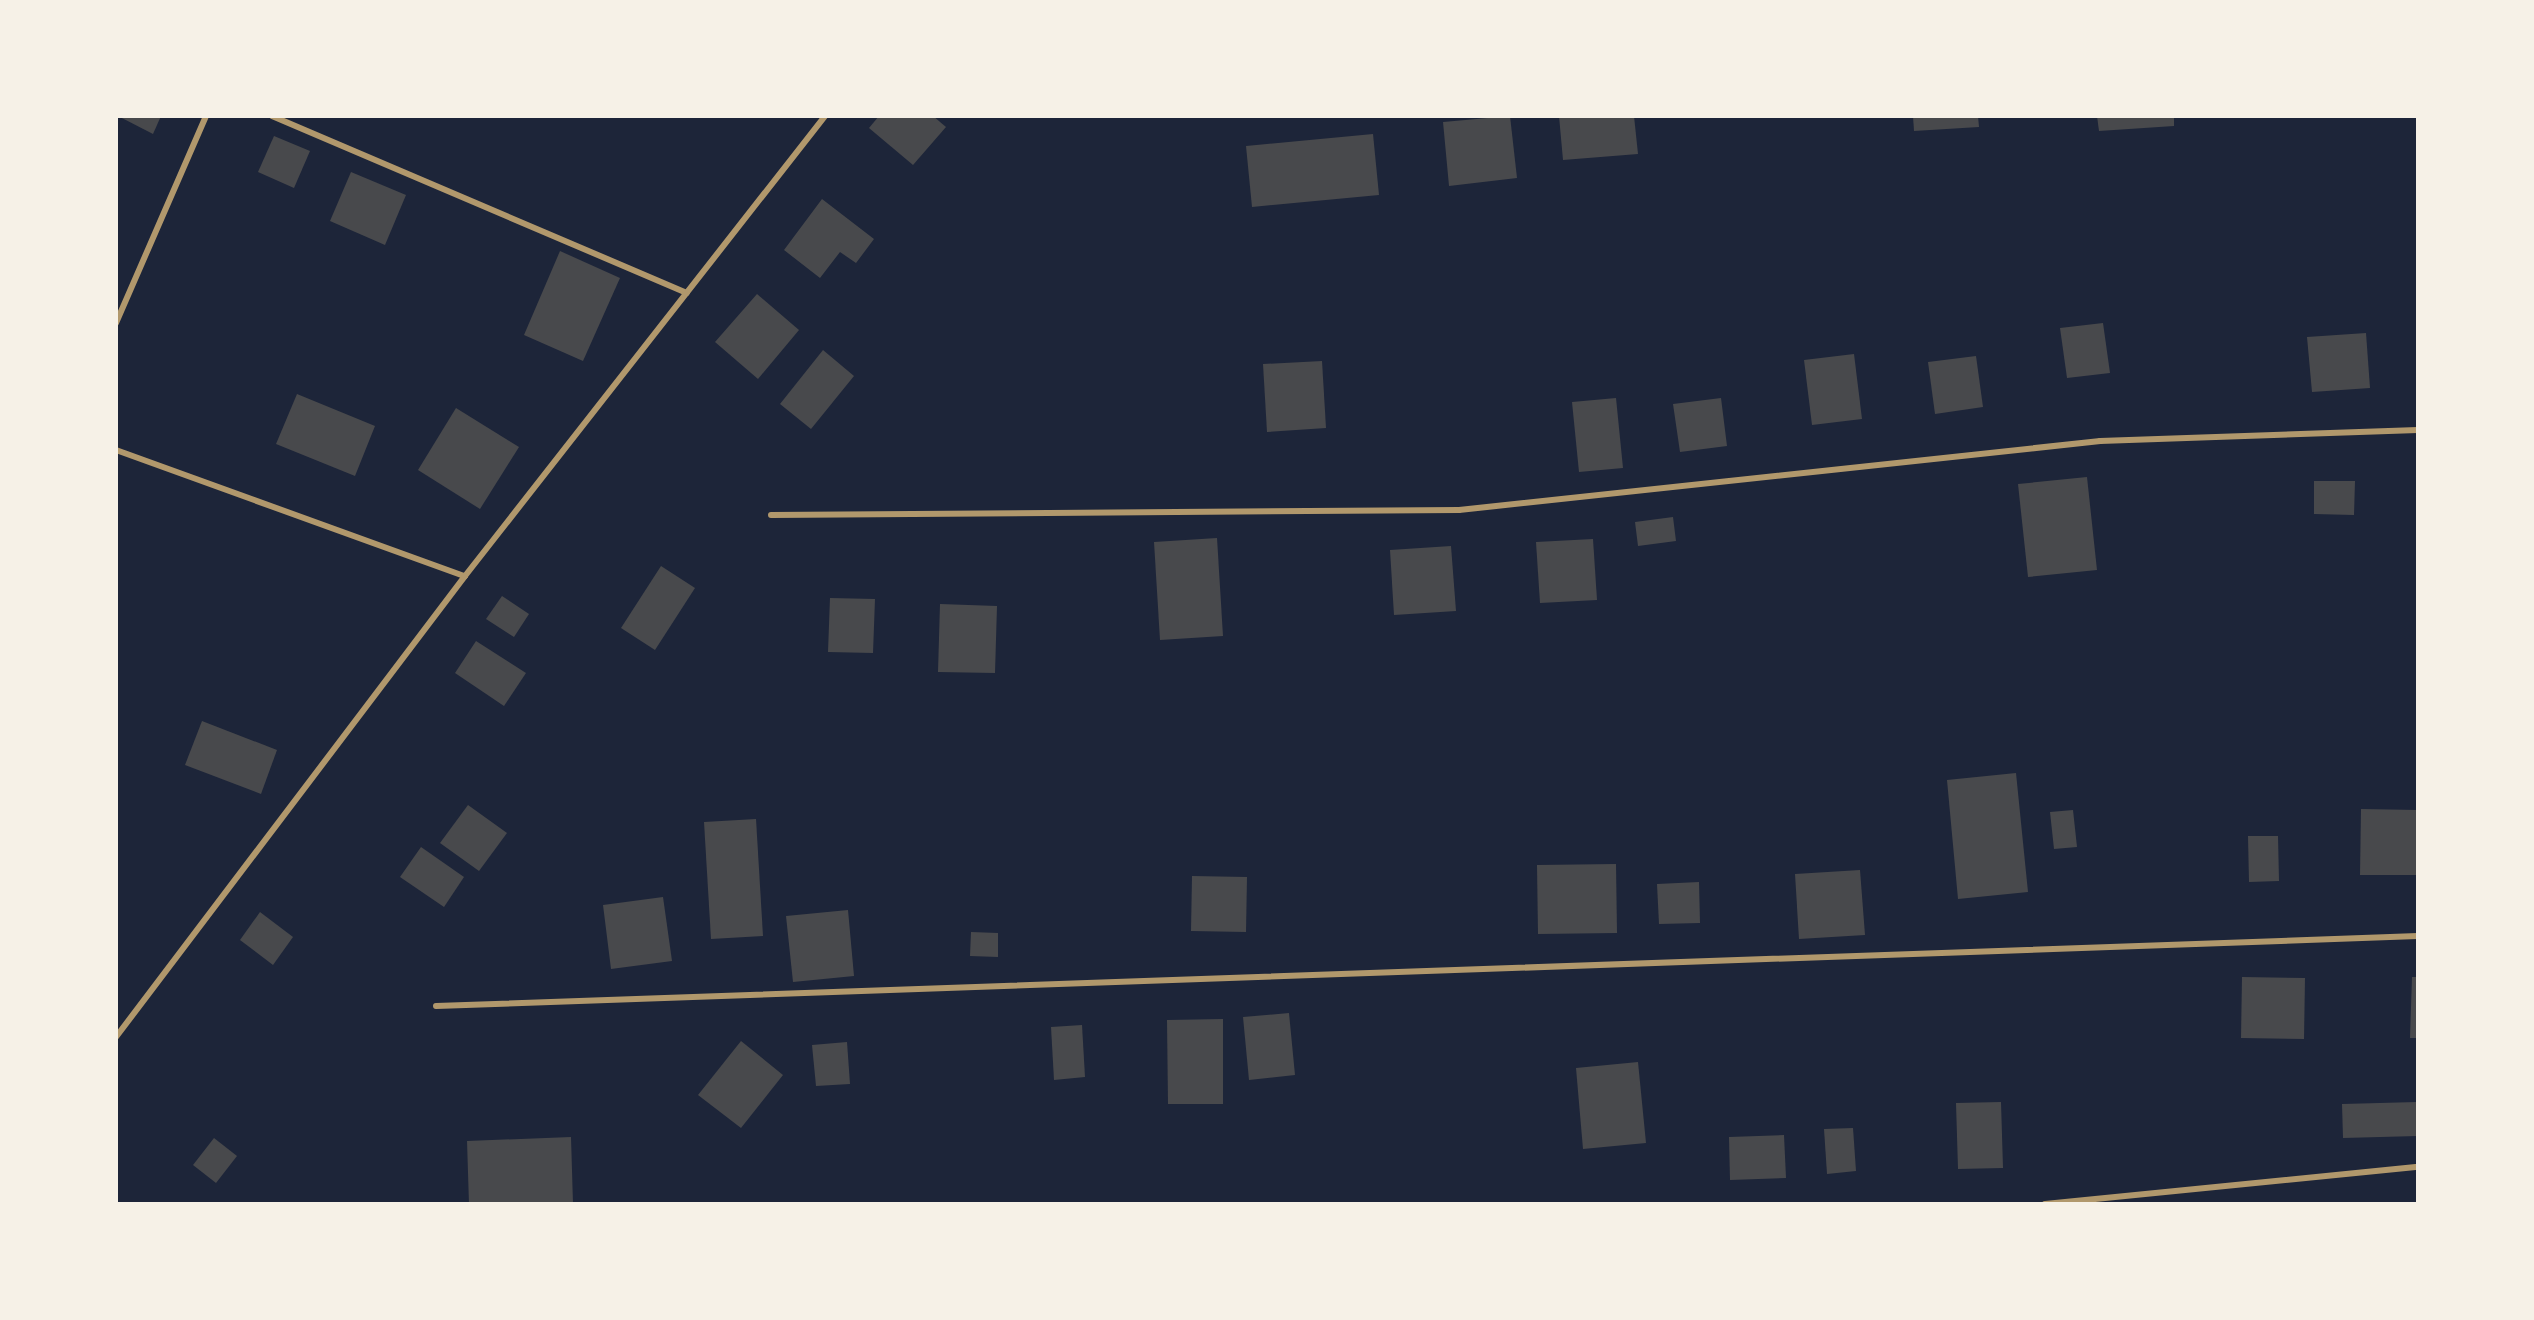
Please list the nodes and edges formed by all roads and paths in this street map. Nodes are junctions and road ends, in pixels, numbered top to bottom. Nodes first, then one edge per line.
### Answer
1 (206, 116) edge
2 (272, 116) edge
3 (825, 116) edge
4 (687, 293) junction
5 (116, 323) edge
6 (2418, 430) edge
7 (116, 450) edge
8 (771, 515) dead end
9 (465, 576) junction
10 (2418, 936) edge
11 (436, 1006) dead end
12 (116, 1037) edge
13 (2418, 1167) edge
14 (2045, 1204) edge

1 - 5 lane
2 - 4 lane
3 - 4 lane
4 - 9 lane
6 - 8 lane
7 - 9 lane
9 - 12 lane
10 - 11 lane
13 - 14 lane

